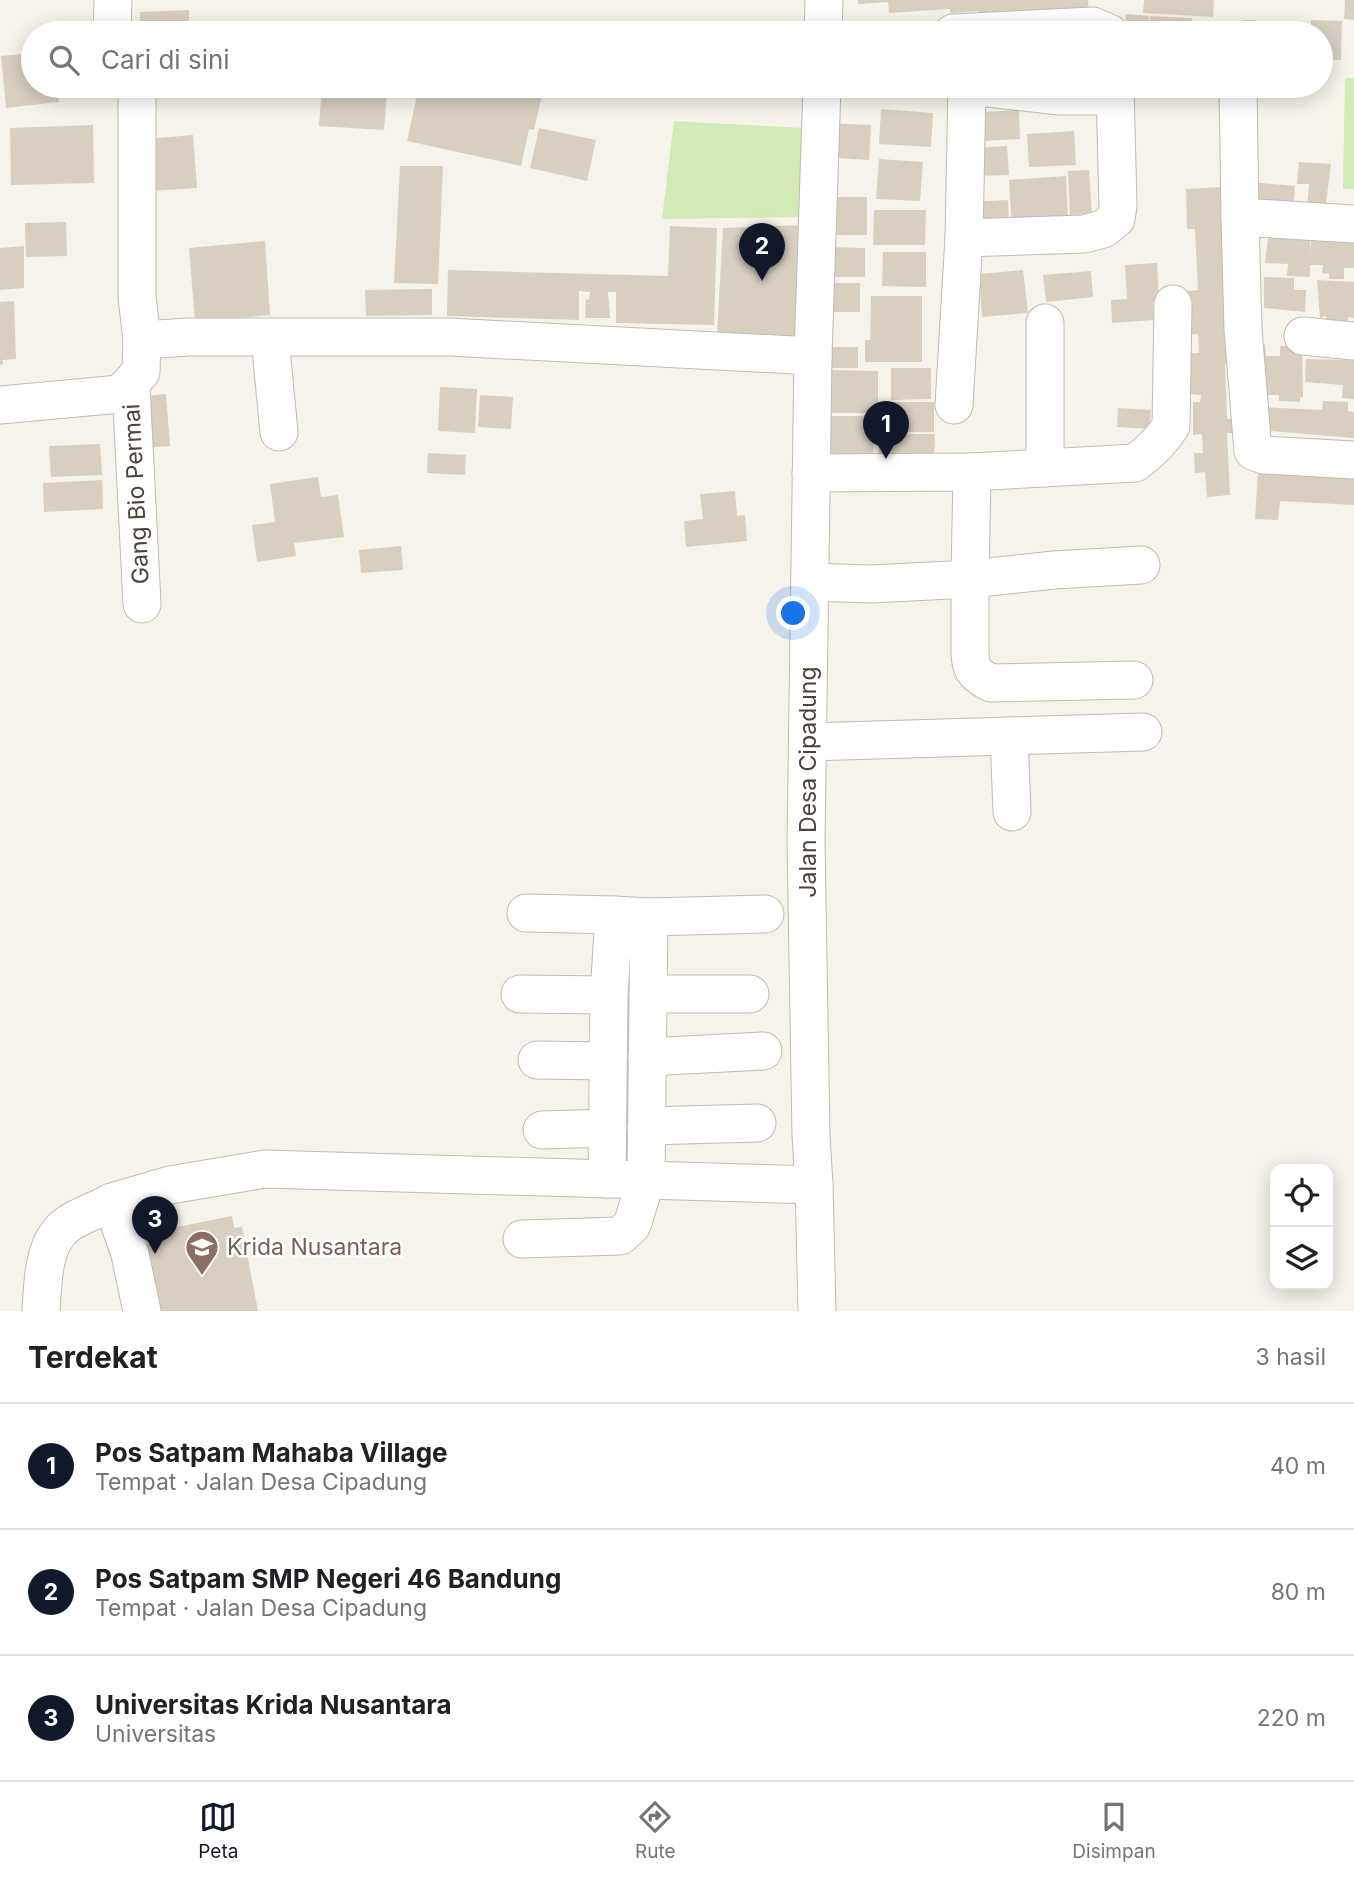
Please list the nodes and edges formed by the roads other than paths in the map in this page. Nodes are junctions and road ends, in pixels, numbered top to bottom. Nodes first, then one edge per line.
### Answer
1 (113, 0) edge
2 (824, 0) edge
3 (112, 21) edge
4 (824, 21) edge
5 (137, 98) edge
6 (822, 98) edge
7 (969, 98) edge
8 (1115, 98) edge
9 (1238, 98) edge
10 (1240, 217) junction
11 (1354, 224) edge
12 (964, 238) junction
13 (1173, 304) dead end
14 (1045, 323) dead end
15 (1303, 336) dead end
16 (270, 339) junction
17 (142, 340) junction
18 (1354, 341) edge
19 (813, 356) junction
20 (131, 384) junction
21 (0, 405) edge
22 (954, 405) dead end
23 (279, 432) dead end
24 (1354, 460) edge
25 (1045, 468) junction
26 (972, 472) junction
27 (811, 473) junction
28 (1141, 565) dead end
29 (970, 579) junction
30 (810, 582) junction
31 (142, 604) dead end
32 (1134, 680) dead end
33 (1143, 732) dead end
34 (1009, 736) junction
35 (807, 741) junction
36 (1012, 812) dead end
37 (526, 913) dead end
38 (765, 914) dead end
39 (631, 916) junction
40 (520, 994) dead end
41 (648, 994) junction
42 (750, 994) dead end
43 (609, 995) junction
44 (763, 1051) dead end
45 (647, 1057) junction
46 (537, 1060) dead end
47 (608, 1061) junction
48 (757, 1123) dead end
49 (647, 1126) junction
50 (608, 1128) junction
51 (542, 1130) dead end
52 (607, 1179) junction
53 (646, 1180) junction
54 (814, 1185) junction
55 (112, 1202) junction
56 (522, 1239) dead end
57 (41, 1311) edge
58 (142, 1311) edge
59 (817, 1311) edge

1 - 3 street
2 - 4 street
5 - 17 street
6 - 19 street, Jalan Desa Cipadung
7 - 12 street
8 - 12 street
9 - 10 street
10 - 11 street
10 - 24 street
12 - 22 street
13 - 25 street
14 - 25 street
15 - 18 street
16 - 17 street
16 - 19 street
16 - 23 street
17 - 20 street
19 - 27 street, Jalan Desa Cipadung
20 - 21 street
20 - 31 street, Gang Bio Permai
25 - 26 street
26 - 27 street
26 - 29 street
27 - 30 street, Jalan Desa Cipadung
28 - 29 street
29 - 30 street
29 - 32 street
30 - 35 street, Jalan Desa Cipadung
33 - 34 street
34 - 35 street
34 - 36 street
35 - 54 street, Jalan Desa Cipadung
37 - 39 street
38 - 39 street
39 - 41 street
39 - 43 street
40 - 43 street
41 - 42 street
41 - 45 street
43 - 47 street
44 - 45 street
45 - 49 street
46 - 47 street
47 - 50 street
48 - 49 street
49 - 53 street
50 - 51 street
50 - 52 street
52 - 53 street
52 - 55 street
53 - 54 street
53 - 56 street
54 - 59 street, Jalan Desa Cipadung
55 - 57 street
55 - 58 street

